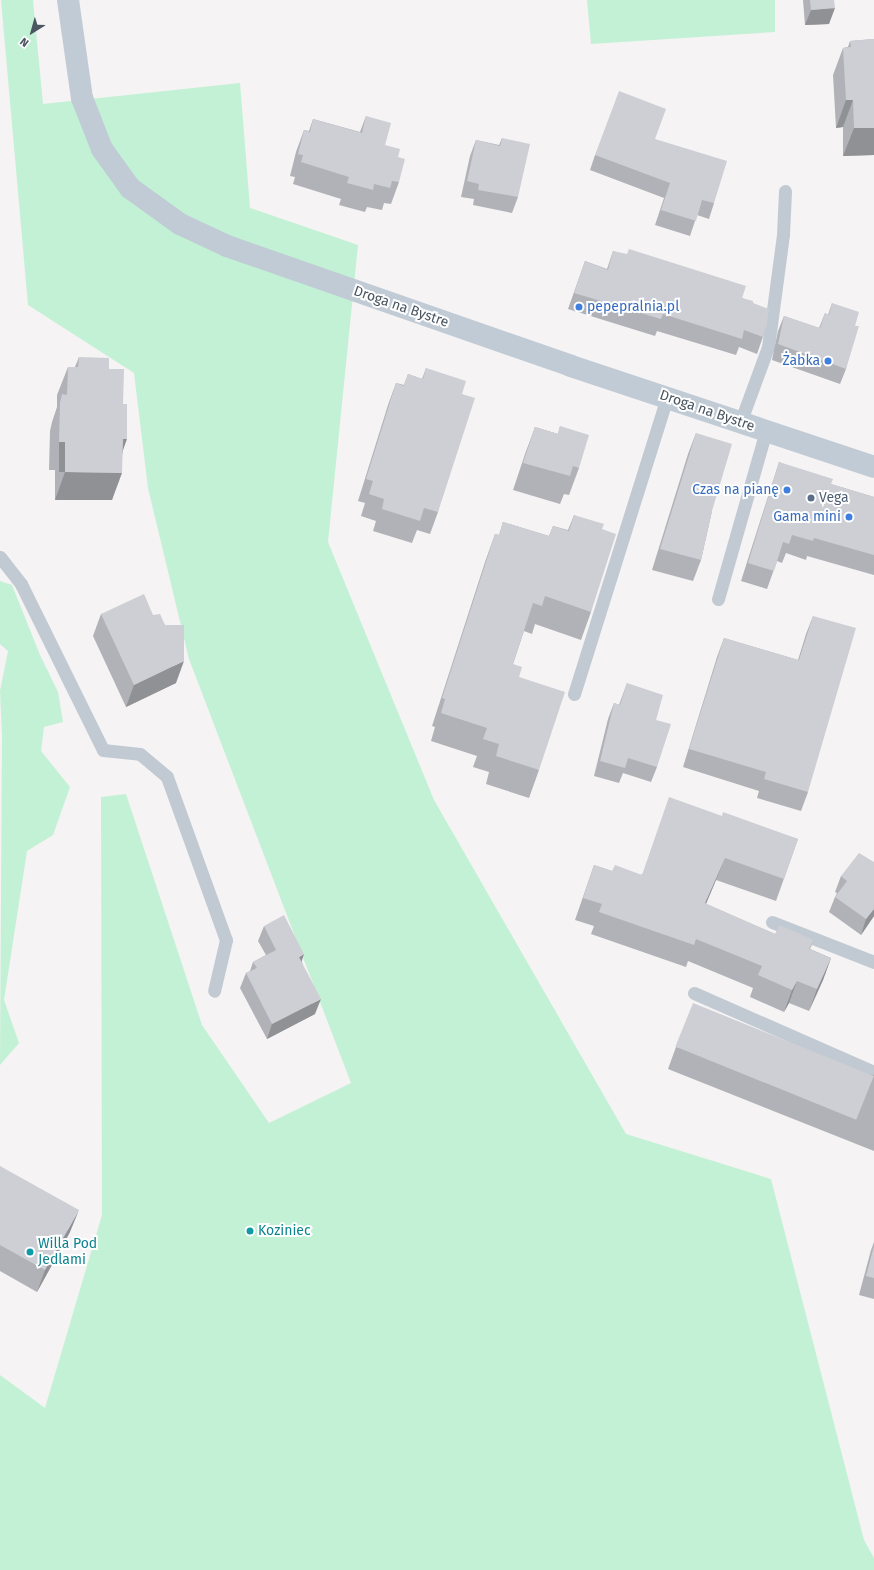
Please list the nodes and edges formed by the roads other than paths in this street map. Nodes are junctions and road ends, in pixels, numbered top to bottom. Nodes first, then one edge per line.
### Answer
1 (68, 0) edge
2 (785, 192) dead end
3 (667, 398) junction
4 (740, 423) junction
5 (766, 431) junction
6 (874, 467) edge
7 (0, 556) edge
8 (718, 599) dead end
9 (574, 694) dead end
10 (772, 922) dead end
11 (874, 962) edge
12 (214, 991) dead end
13 (694, 993) dead end
14 (874, 1072) edge

1 - 3 street, Droga na Bystre
2 - 4 lane
3 - 4 street, Droga na Bystre
3 - 9 lane
4 - 5 street, Droga na Bystre
5 - 6 street, Droga na Bystre
5 - 8 lane
7 - 12 lane
10 - 11 lane
13 - 14 lane

